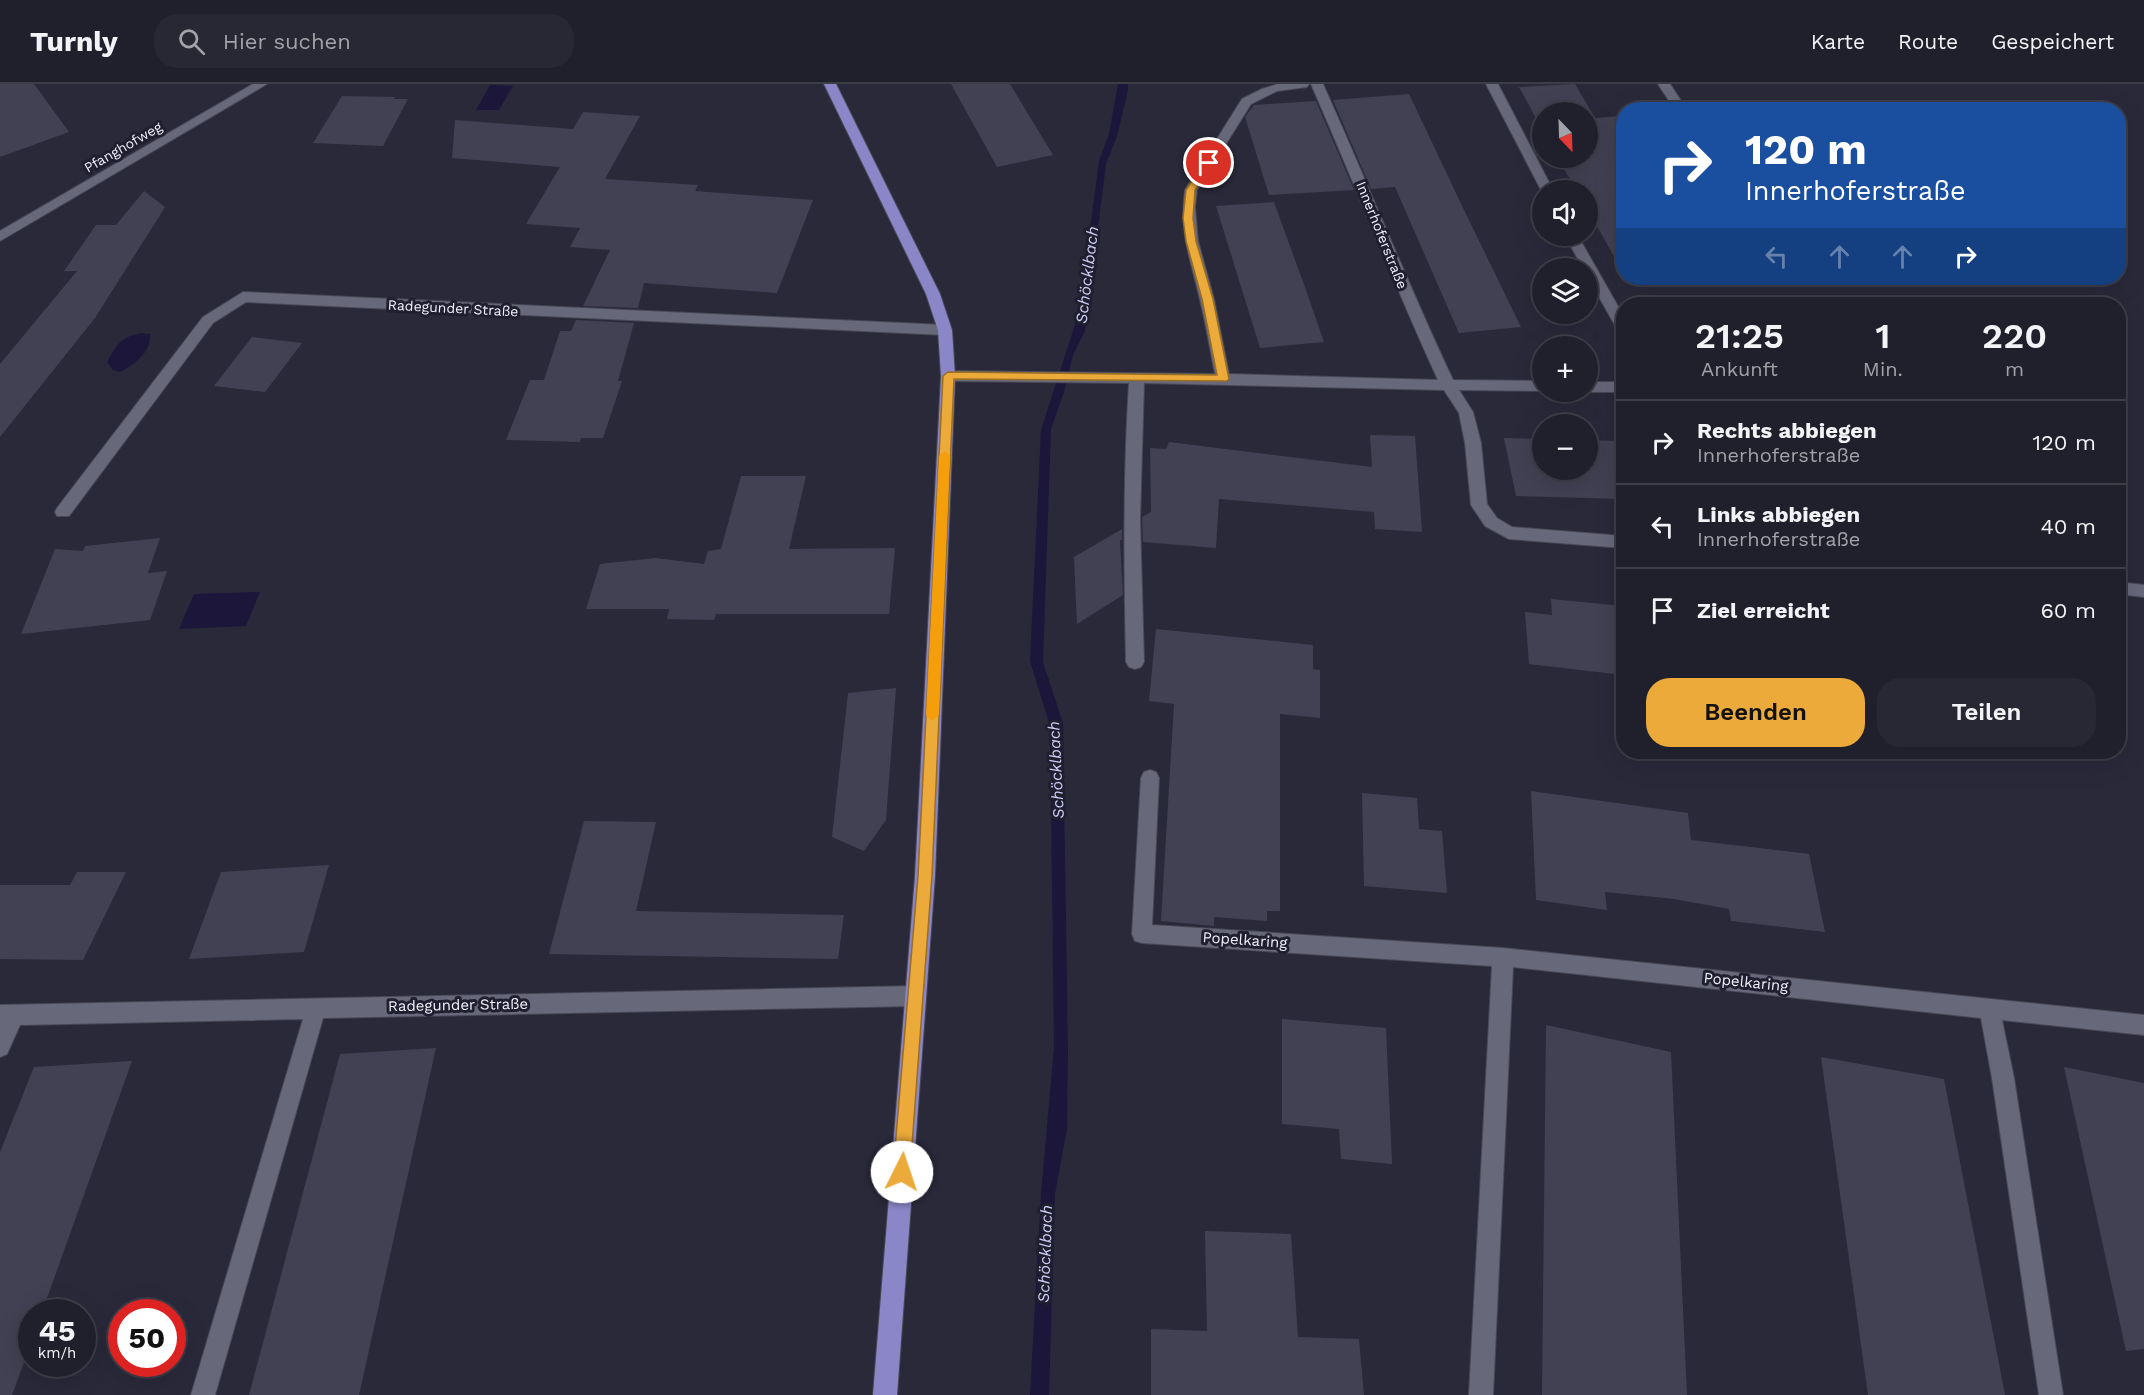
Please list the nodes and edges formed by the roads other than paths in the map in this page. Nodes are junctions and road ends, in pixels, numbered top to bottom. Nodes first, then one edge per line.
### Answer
1 (261, 84) edge
2 (830, 84) edge
3 (1303, 84) edge
4 (1317, 84) edge
5 (1492, 84) edge
6 (1664, 84) edge
7 (1278, 85) edge
8 (1676, 102) edge
9 (1541, 180) edge
10 (0, 237) edge
11 (1577, 246) edge
12 (1616, 315) edge
13 (945, 330) junction
14 (948, 376) junction
15 (1137, 377) junction
16 (1223, 379) junction
17 (1448, 385) junction
18 (1532, 386) edge
19 (1598, 387) edge
20 (1616, 387) edge
21 (63, 512) dead end
22 (1616, 541) edge
23 (2126, 589) edge
24 (2144, 591) edge
25 (1135, 662) dead end
26 (1150, 778) dead end
27 (1503, 957) junction
28 (916, 996) junction
29 (316, 1008) junction
30 (1989, 1008) junction
31 (7, 1015) edge
32 (2144, 1025) edge
33 (0, 1047) edge
34 (202, 1395) edge
35 (885, 1395) edge
36 (1481, 1395) edge
37 (2051, 1395) edge

1 - 10 street, Pfanghofweg
2 - 13 main road
3 - 7 street
4 - 17 street, Innerhoferstraße
5 - 9 street
6 - 8 street
7 - 16 street
11 - 12 street
13 - 14 main road
13 - 21 street, Radegunder Straße
14 - 15 street
14 - 28 main road
15 - 16 street
15 - 25 street
16 - 17 street
17 - 18 street
17 - 22 street, Innerhoferstraße
19 - 20 street
23 - 24 street
26 - 27 street, Popelkaring
27 - 30 street, Popelkaring
27 - 36 street
28 - 29 street, Radegunder Straße
28 - 35 main road
29 - 31 street, Radegunder Straße
29 - 34 street
30 - 32 street, Popelkaring
30 - 37 street
31 - 33 street

